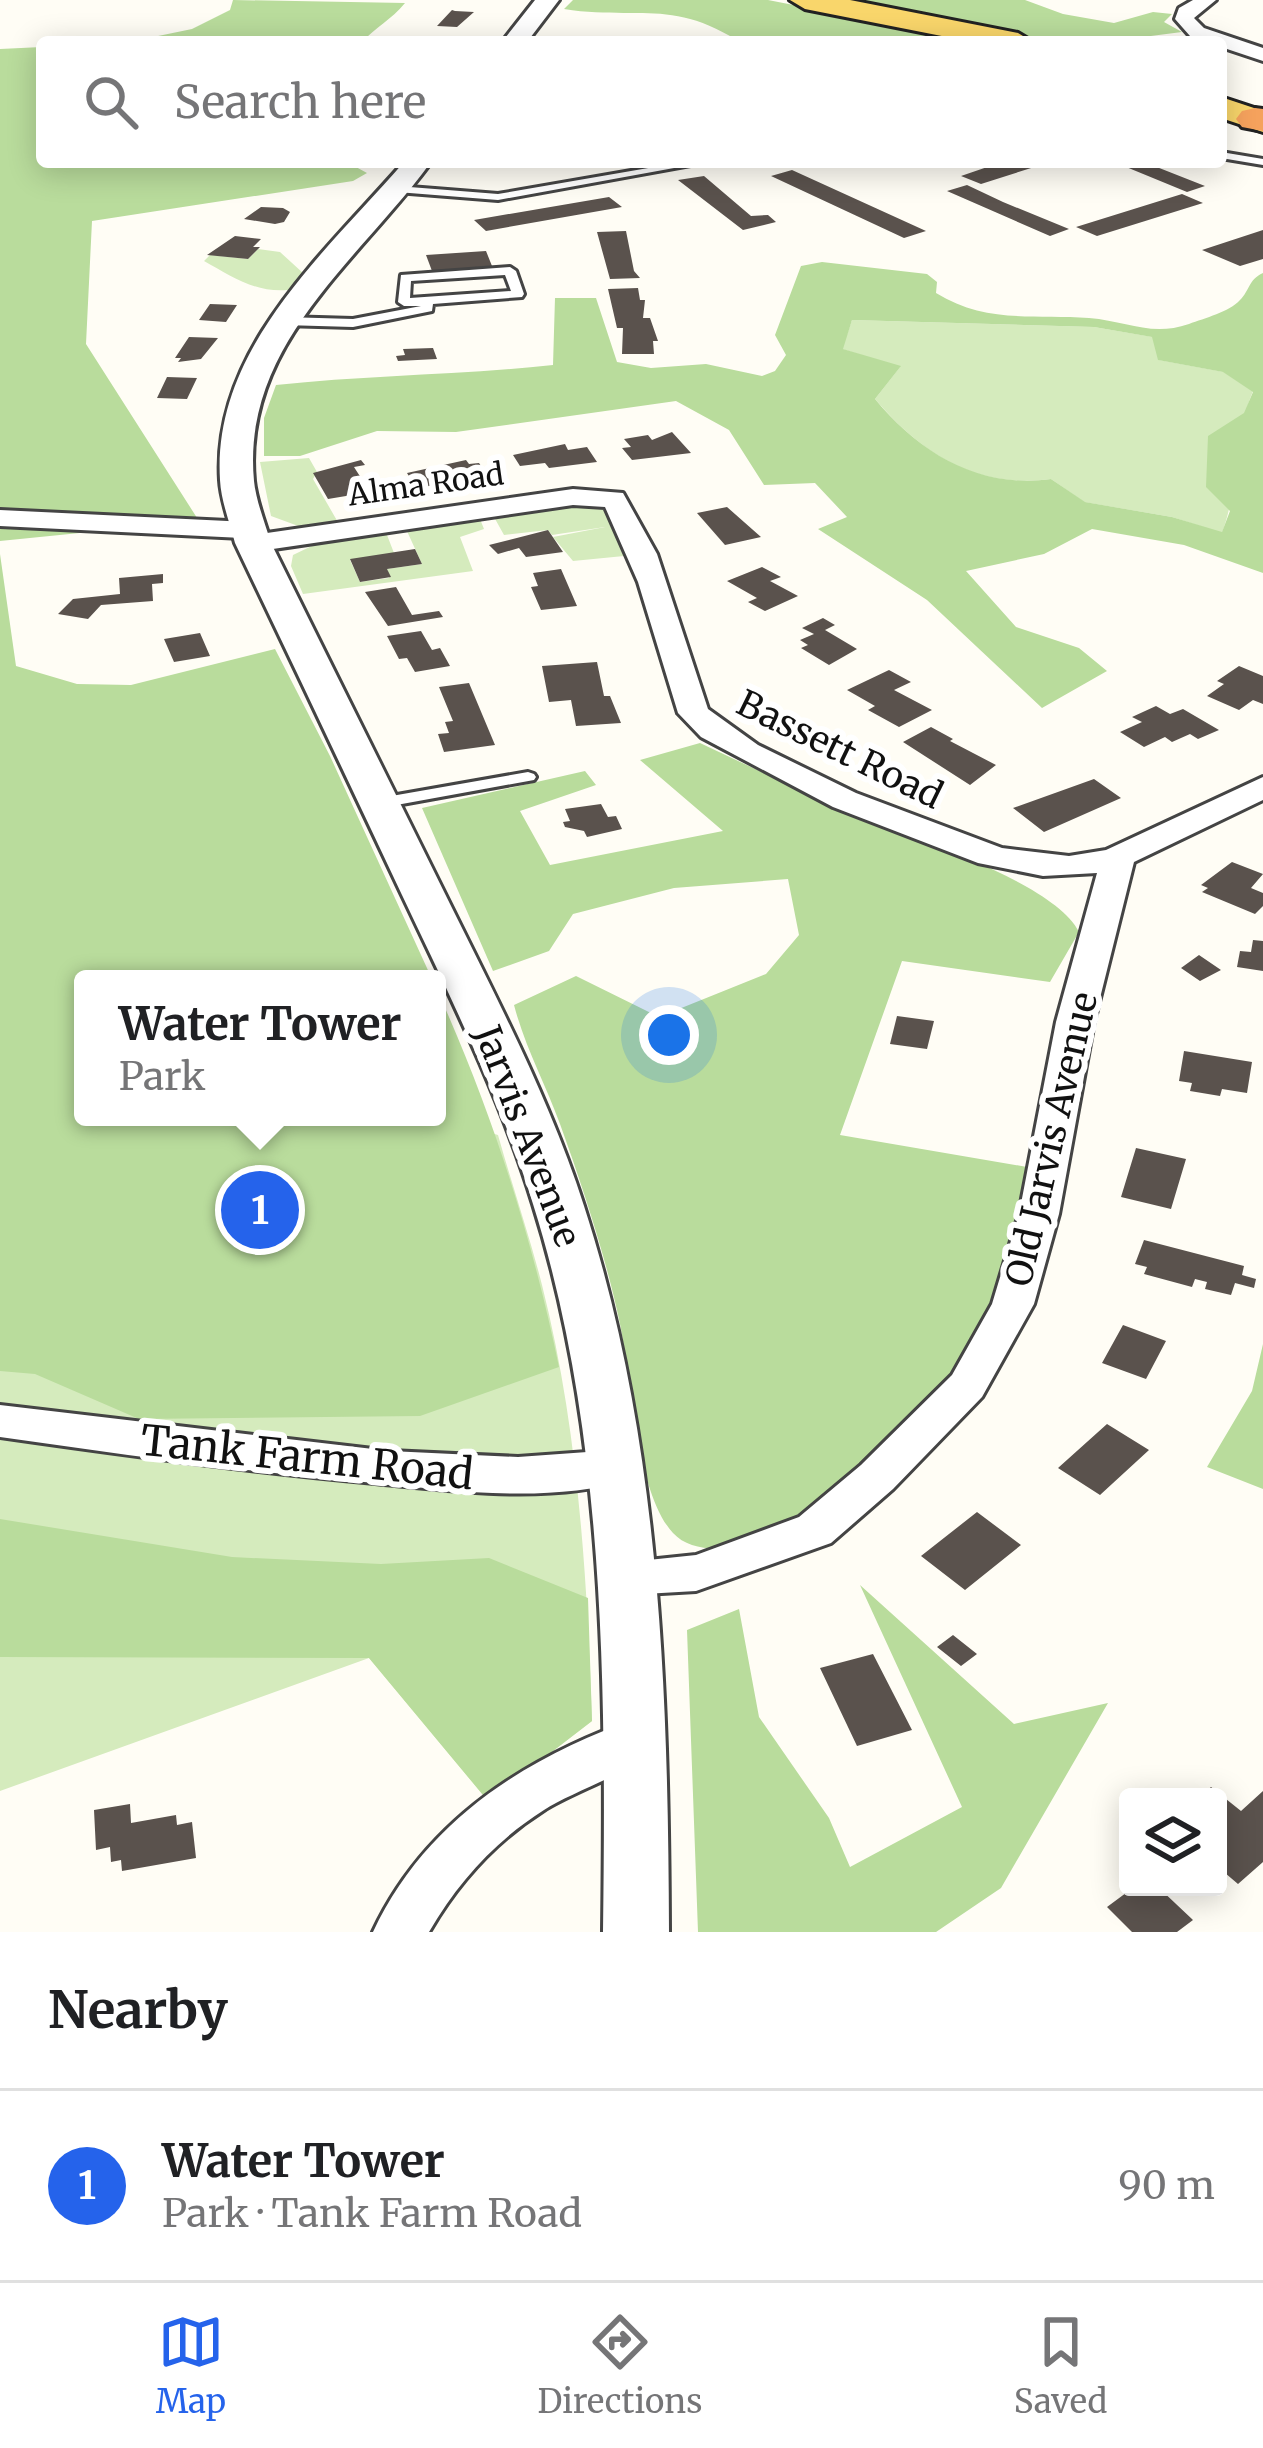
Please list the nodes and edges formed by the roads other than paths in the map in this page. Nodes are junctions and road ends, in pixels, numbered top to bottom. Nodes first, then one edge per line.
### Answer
1 (547, 0) edge
2 (805, 0) edge
3 (1207, 0) edge
4 (519, 36) edge
5 (988, 36) edge
6 (1208, 36) edge
7 (1227, 42) edge
8 (1263, 55) edge
9 (1227, 156) edge
10 (1263, 161) edge
11 (667, 168) edge
12 (408, 176) edge
13 (426, 301) junction
14 (284, 321) junction
15 (607, 497) joint
16 (0, 518) edge
17 (251, 537) junction
18 (528, 777) dead end
19 (1258, 793) edge
20 (380, 802) junction
21 (1118, 856) junction
22 (0, 1421) edge
23 (615, 1467) junction
24 (627, 1577) junction
25 (638, 1739) junction
26 (400, 1932) edge
27 (636, 1932) edge

1 - 4 street
2 - 5 main road
3 - 6 street
7 - 8 street
9 - 10 lane
11 - 12 lane
12 - 14 street, Jarvis Avenue
13 - 13 lane
13 - 14 lane
14 - 17 street, Jarvis Avenue
15 - 17 street, Alma Road
15 - 21 street, Bassett Road
16 - 17 street, Alma Road
17 - 20 street, Jarvis Avenue
18 - 20 lane
19 - 21 street
20 - 23 street, Jarvis Avenue
21 - 24 street, Old Jarvis Avenue
22 - 23 street, Tank Farm Road
23 - 24 street, Jarvis Avenue
24 - 25 street, Jarvis Avenue
25 - 26 street
25 - 27 street, Jarvis Avenue

